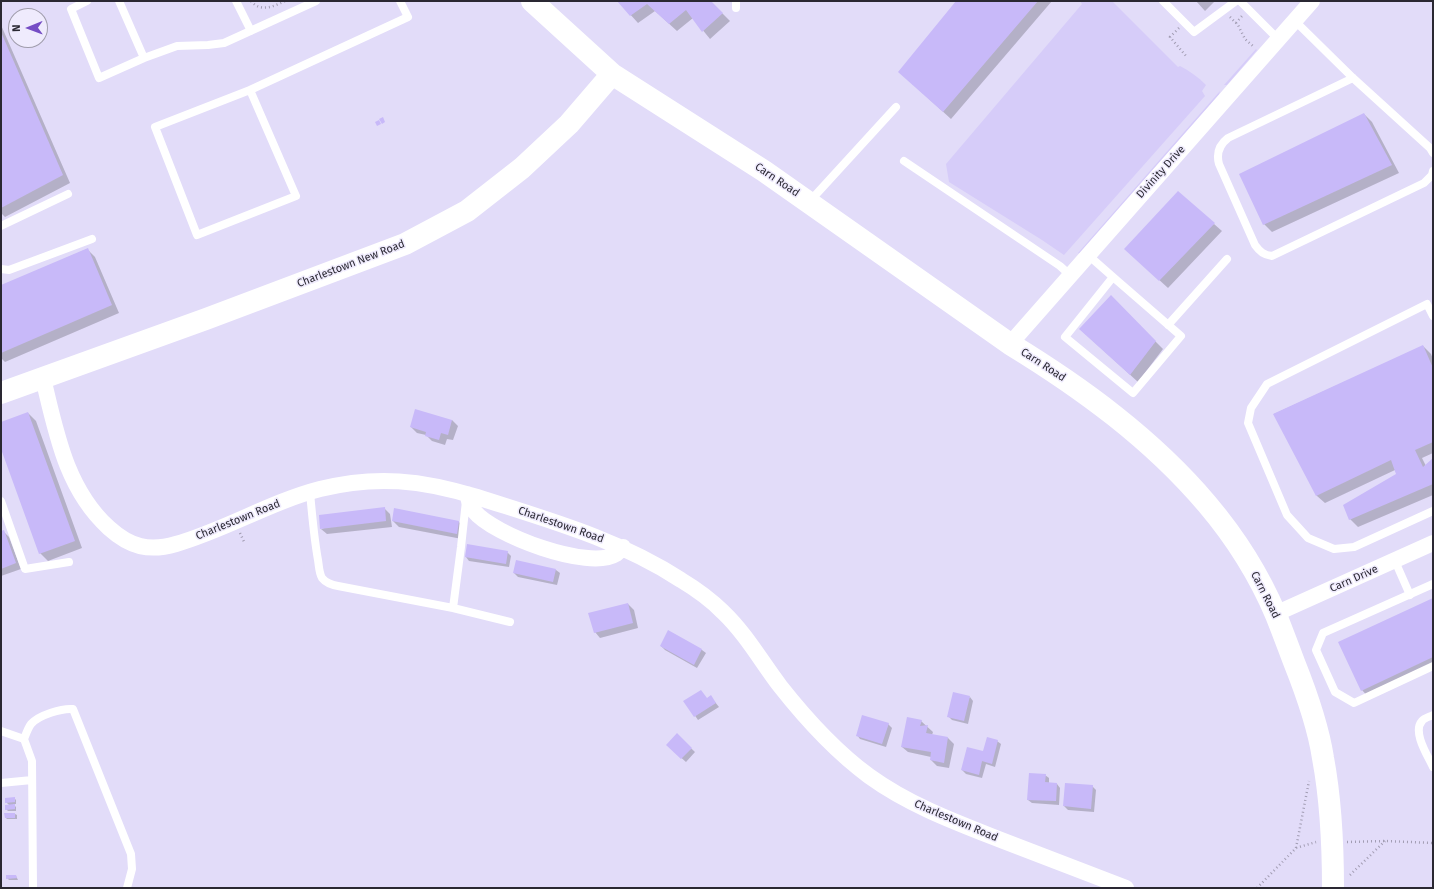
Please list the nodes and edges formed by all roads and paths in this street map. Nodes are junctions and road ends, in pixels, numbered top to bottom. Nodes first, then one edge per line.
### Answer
1 (87, 1) edge
2 (119, 1) edge
3 (236, 1) edge
4 (251, 1) edge
5 (285, 1) edge
6 (316, 1) edge
7 (400, 1) edge
8 (532, 1) edge
9 (1163, 1) edge
10 (1236, 1) edge
11 (1240, 1) edge
12 (1312, 1) edge
13 (1223, 11) junction
14 (1295, 21) junction
15 (1184, 23) junction
16 (251, 31) junction
17 (1278, 40) junction
18 (1254, 47) dead end
19 (1186, 56) dead end
20 (144, 58) junction
21 (612, 74) junction
22 (1353, 78) junction
23 (250, 90) junction
24 (896, 107) dead end
25 (1433, 153) edge
26 (904, 162) dead end
27 (1433, 171) edge
28 (68, 194) dead end
29 (809, 203) junction
30 (1, 226) edge
31 (92, 239) dead end
32 (1088, 255) junction
33 (1227, 259) dead end
34 (1, 269) edge
35 (1071, 276) junction
36 (1113, 277) junction
37 (1433, 316) edge
38 (1168, 325) junction
39 (1010, 344) junction
40 (43, 378) junction
41 (1, 393) edge
42 (310, 492) junction
43 (467, 494) junction
44 (1, 501) edge
45 (1433, 512) edge
46 (1433, 543) edge
47 (623, 547) junction
48 (1395, 561) junction
49 (69, 562) dead end
50 (1433, 584) edge
51 (1410, 594) junction
52 (453, 608) junction
53 (1276, 614) junction
54 (510, 622) dead end
55 (1433, 666) edge
56 (1433, 715) edge
57 (1, 731) edge
58 (24, 739) junction
59 (1323, 756) junction
60 (1433, 767) edge
61 (32, 780) junction
62 (1, 783) edge
63 (1385, 841) dead end
64 (1296, 848) dead end
65 (1340, 883) edge
66 (33, 888) edge
67 (127, 888) edge
68 (1126, 888) edge

1 - 20 lane
2 - 20 lane
3 - 16 lane
4 - 5 path
6 - 16 lane
7 - 23 lane
8 - 21 main road, Carn Road
9 - 15 lane
10 - 13 lane
11 - 17 lane
12 - 14 street, Divinity Drive
13 - 15 lane
13 - 18 path
14 - 17 street, Divinity Drive
14 - 22 lane
15 - 19 path
16 - 20 lane
17 - 32 street, Divinity Drive
21 - 29 main road, Carn Road
21 - 40 main road, Charlestown New Road
22 - 25 lane
22 - 27 lane
23 - 23 lane
24 - 29 lane
26 - 35 lane
28 - 30 lane
29 - 39 main road, Carn Road
31 - 34 lane
32 - 35 street, Divinity Drive
32 - 36 lane
33 - 38 lane
35 - 39 street, Divinity Drive
36 - 38 lane
36 - 38 lane
37 - 45 lane
39 - 53 main road, Carn Road
40 - 41 main road
40 - 42 street, Charlestown Road
42 - 43 street, Charlestown Road
42 - 52 lane
43 - 47 street, Charlestown Road
43 - 47 street
43 - 52 lane
44 - 49 lane
46 - 48 street, Carn Drive
47 - 68 street, Charlestown Road
48 - 51 lane
48 - 53 street, Carn Drive
50 - 51 lane
51 - 55 lane
52 - 54 lane
53 - 59 main road, Carn Road
56 - 60 lane
57 - 58 lane
58 - 61 lane
58 - 67 lane
59 - 64 path
59 - 65 main road, Carn Road
61 - 62 lane
61 - 66 lane
63 - 65 path

